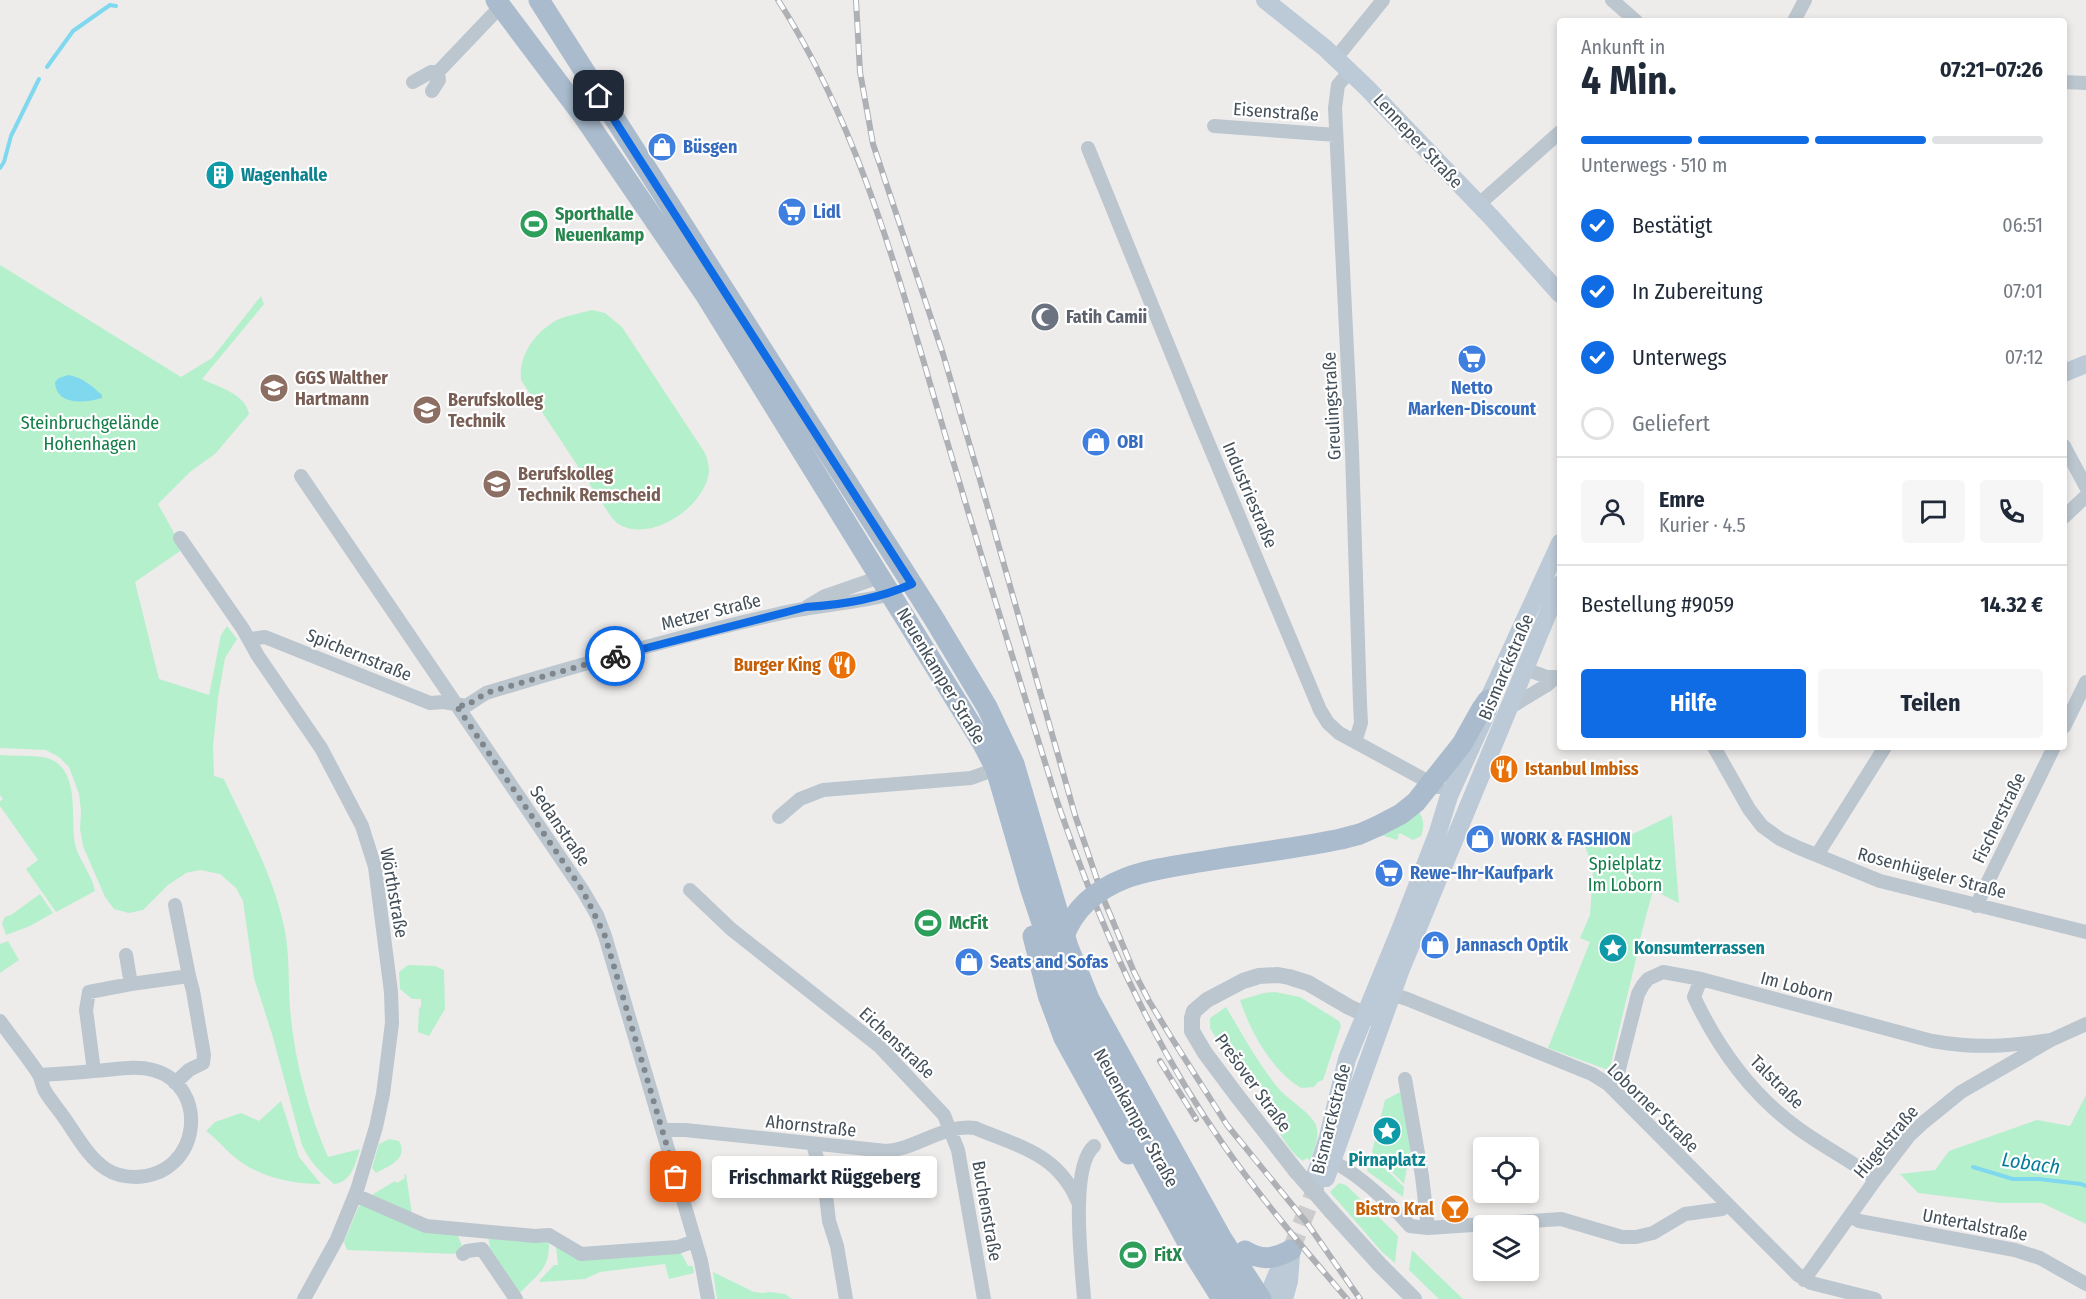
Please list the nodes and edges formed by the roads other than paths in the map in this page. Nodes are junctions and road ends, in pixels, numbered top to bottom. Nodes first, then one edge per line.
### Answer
1 (539, 0) edge
2 (1265, 0) edge
3 (1383, 0) edge
4 (1612, 0) edge
5 (1805, 0) edge
6 (502, 2) edge
7 (1633, 18) edge
8 (1796, 18) edge
9 (1336, 58) junction
10 (1350, 71) junction
11 (438, 72) junction
12 (413, 82) dead end
13 (2067, 82) edge
14 (2086, 83) edge
15 (432, 91) dead end
16 (1214, 126) dead end
17 (1336, 135) junction
18 (1557, 135) edge
19 (1088, 148) dead end
20 (1478, 205) junction
21 (1557, 287) edge
22 (2086, 364) edge
23 (2067, 372) edge
24 (2067, 452) edge
25 (301, 476) dead end
26 (2086, 488) edge
27 (2086, 496) edge
28 (2067, 514) edge
29 (180, 538) dead end
30 (1557, 550) edge
31 (907, 577) junction
32 (885, 585) junction
33 (1557, 591) edge
34 (806, 607) junction
35 (250, 639) junction
36 (1506, 660) junction
37 (1525, 669) junction
38 (1557, 677) edge
39 (1557, 678) edge
40 (2086, 682) edge
41 (1488, 700) junction
42 (456, 705) junction
43 (1509, 708) junction
44 (2067, 720) edge
45 (1355, 742) junction
46 (1716, 750) edge
47 (1883, 750) edge
48 (2053, 750) edge
49 (996, 769) junction
50 (1432, 783) junction
51 (1449, 796) junction
52 (779, 817) dead end
53 (1449, 850) junction
54 (1817, 855) junction
55 (690, 890) dead end
56 (1030, 890) junction
57 (175, 905) dead end
58 (1976, 906) junction
59 (1061, 925) junction
60 (2086, 932) edge
61 (126, 955) dead end
62 (189, 976) junction
63 (1701, 980) junction
64 (131, 984) junction
65 (1383, 992) junction
66 (1365, 1015) junction
67 (0, 1021) edge
68 (1382, 1022) junction
69 (2086, 1024) edge
70 (1100, 1038) junction
71 (2051, 1040) junction
72 (94, 1071) junction
73 (39, 1075) junction
74 (1405, 1079) dead end
75 (175, 1083) junction
76 (1608, 1084) junction
77 (663, 1130) junction
78 (951, 1130) junction
79 (813, 1144) junction
80 (1094, 1146) dead end
81 (1333, 1162) junction
82 (1876, 1179) junction
83 (355, 1196) junction
84 (1078, 1202) junction
85 (1727, 1205) junction
86 (1851, 1216) junction
87 (1428, 1228) junction
88 (695, 1241) junction
89 (1291, 1250) joint
90 (1245, 1251) junction
91 (463, 1254) dead end
92 (1804, 1280) junction
93 (2086, 1284) edge
94 (1271, 1298) edge
95 (304, 1299) edge
96 (516, 1299) edge
97 (708, 1299) edge
98 (846, 1299) edge
99 (984, 1299) edge
100 (1084, 1299) edge
101 (1210, 1299) edge
102 (1222, 1299) edge
103 (1239, 1299) edge
104 (1414, 1299) edge
105 (1875, 1299) edge

1 - 31 main road, Neuenkamper Straße
2 - 9 main road, Lenneper Straße
3 - 9 street
4 - 7 street
5 - 8 street
6 - 11 street, Neuenkamper Straße
6 - 32 main road, Neuenkamper Straße
9 - 10 main road, Lenneper Straße
10 - 17 street, Greulingstraße
10 - 20 main road, Lenneper Straße
11 - 12 street, Neuenkamper Straße
11 - 15 street, Neuenkamper Straße
13 - 14 street
16 - 17 street, Eisenstraße
17 - 45 street, Greulingstraße
18 - 20 street
19 - 45 street, Industriestraße
20 - 21 main road, Lenneper Straße
22 - 23 main road
24 - 26 street
25 - 42 street, Sedanstraße
27 - 28 street
29 - 35 street, Wörthstraße
30 - 36 main road, Bismarckstraße
31 - 32 main road
31 - 59 main road, Neuenkamper Straße
32 - 34 street, Metzer Straße
32 - 34 street, Metzer Straße
32 - 49 main road, Neuenkamper Straße
33 - 37 main road, Bismarckstraße
34 - 42 street, Metzer Straße
35 - 42 street, Spichernstraße
35 - 83 street, Wörthstraße
36 - 37 main road
36 - 41 main road, Bismarckstraße
37 - 38 street
37 - 43 main road, Bismarckstraße
39 - 43 street
40 - 44 street
41 - 50 main road
41 - 51 main road, Bismarckstraße
42 - 77 street, Sedanstraße
43 - 53 main road, Bismarckstraße
45 - 50 street, Industriestraße
46 - 54 street, Rosenhügeler Straße
47 - 54 street
48 - 58 street, Fischerstraße
49 - 52 street
49 - 56 main road, Neuenkamper Straße
50 - 51 street, Industriestraße
50 - 102 main road, bridge
51 - 53 main road
51 - 65 main road, Bismarckstraße
53 - 65 main road, Bismarckstraße
54 - 58 street, Rosenhügeler Straße
55 - 78 street, Eichenstraße
56 - 70 main road, Neuenkamper Straße
56 - 101 main road
57 - 62 street
58 - 60 street, Rosenhügeler Straße
59 - 70 main road, Neuenkamper Straße
59 - 90 main road
61 - 64 street
62 - 64 street
62 - 75 street
63 - 71 street, Im Loborn
63 - 76 street, Im Loborn
63 - 82 street, Talstraße
64 - 72 street
65 - 66 main road, Bismarckstraße
65 - 68 main road, Bismarckstraße
65 - 76 street, Loborner Straße
66 - 68 street, Prešover Straße
66 - 81 main road, Bismarckstraße
66 - 104 street, Prešover Straße, bridge
67 - 73 street
68 - 81 main road, Bismarckstraße
69 - 71 street, Hügelstraße
70 - 94 main road, Neuenkamper Straße
70 - 103 main road, Neuenkamper Straße
71 - 82 street, Hügelstraße
72 - 73 street
72 - 75 street
73 - 75 street
74 - 87 street
76 - 85 street, Loborner Straße
77 - 79 street, Ahornstraße
77 - 88 street, Sedanstraße
78 - 79 street, Ahornstraße
78 - 84 street
78 - 99 street, Buchenstraße
79 - 98 street
80 - 84 street
81 - 87 street
82 - 86 street, Hügelstraße
83 - 88 street
83 - 95 street, Wörthstraße
84 - 100 street
85 - 87 street
85 - 92 street, Loborner Straße
86 - 92 street, Hügelstraße
86 - 93 street, Untertalstraße
88 - 97 street, Sedanstraße
89 - 90 main road
89 - 94 main road
90 - 94 main road
91 - 96 street
92 - 105 street

